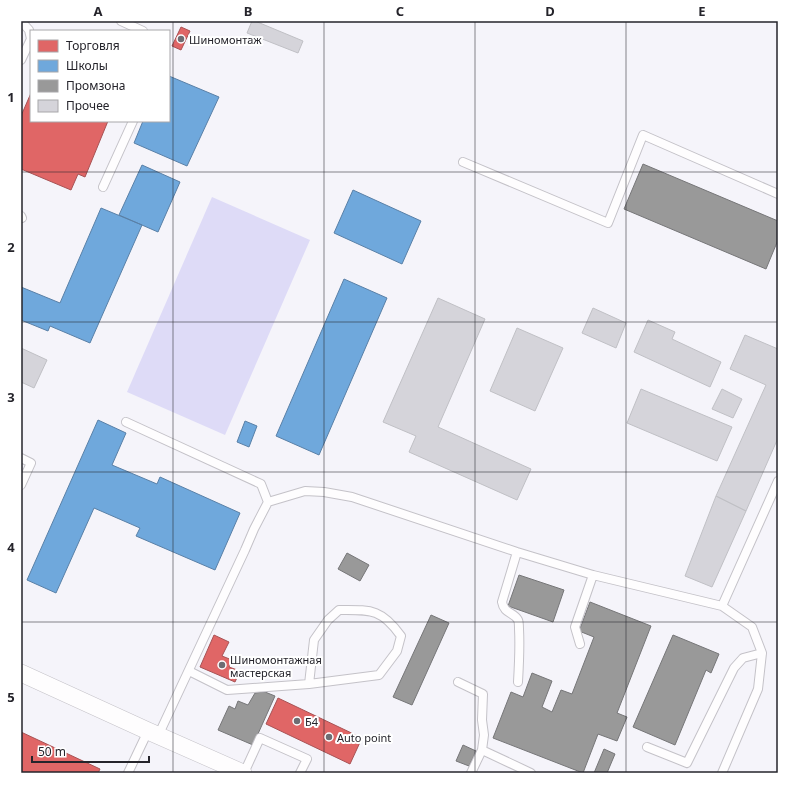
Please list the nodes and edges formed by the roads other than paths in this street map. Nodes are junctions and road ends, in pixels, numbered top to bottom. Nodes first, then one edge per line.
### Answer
1 (21, 21) edge
2 (121, 21) edge
3 (141, 30) edge
4 (30, 34) edge
5 (30, 41) edge
6 (21, 60) edge
7 (133, 122) edge
8 (463, 162) dead end
9 (103, 187) dead end
10 (778, 194) edge
11 (126, 422) dead end
12 (21, 458) edge
13 (778, 481) edge
14 (21, 485) edge
15 (268, 502) junction
16 (517, 552) junction
17 (593, 575) junction
18 (722, 606) junction
19 (580, 644) dead end
20 (762, 653) junction
21 (189, 671) junction
22 (21, 673) edge
23 (458, 682) dead end
24 (518, 682) dead end
25 (309, 684) junction
26 (153, 733) junction
27 (647, 747) dead end
28 (482, 750) junction
29 (128, 773) edge
30 (244, 773) edge
31 (300, 773) edge
32 (471, 773) edge
33 (531, 773) edge
34 (722, 773) edge

1 - 4 lane
2 - 3 lane
5 - 6 lane
7 - 9 lane
8 - 10 lane
11 - 15 lane
12 - 14 lane
13 - 18 lane
15 - 16 lane
15 - 21 lane
16 - 17 lane
16 - 24 lane
17 - 18 lane
17 - 19 lane
18 - 20 lane
20 - 27 lane
20 - 34 lane
21 - 25 lane
21 - 26 lane
22 - 26 street
23 - 28 lane
25 - 25 lane
26 - 29 lane
26 - 30 street
28 - 32 lane
28 - 33 lane
30 - 31 lane

